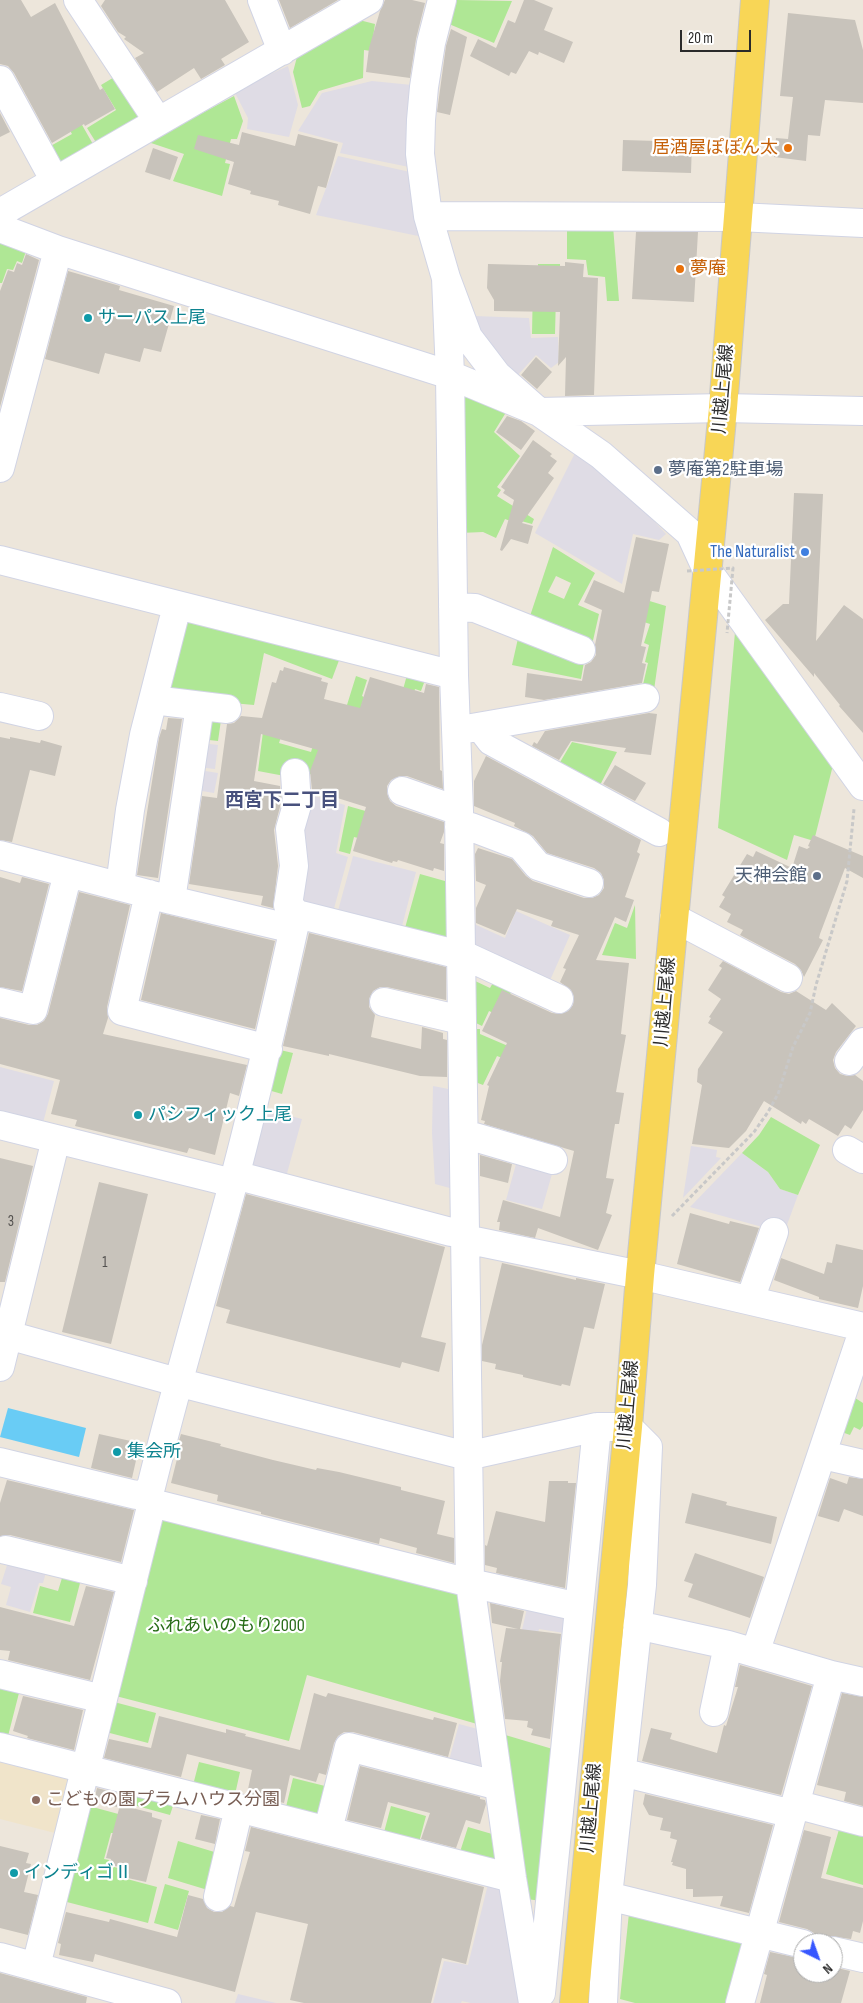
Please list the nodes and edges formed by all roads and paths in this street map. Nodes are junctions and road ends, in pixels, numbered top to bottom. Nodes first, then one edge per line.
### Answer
1 (78, 0) edge
2 (262, 0) edge
3 (369, 0) edge
4 (442, 0) edge
5 (755, 0) edge
6 (282, 51) junction
7 (0, 80) edge
8 (158, 121) junction
9 (55, 181) junction
10 (0, 213) edge
11 (428, 216) junction
12 (738, 217) junction
13 (863, 223) edge
14 (0, 228) edge
15 (58, 250) junction
16 (446, 278) junction
17 (450, 375) junction
18 (10, 386) edge
19 (723, 408) junction
20 (863, 411) edge
21 (539, 412) junction
22 (0, 468) edge
23 (0, 560) edge
24 (697, 571) junction
25 (177, 606) junction
26 (454, 607) junction
27 (727, 633) dead end
28 (581, 650) dead end
29 (454, 675) junction
30 (646, 698) dead end
31 (153, 700) junction
32 (200, 706) junction
33 (0, 707) edge
34 (227, 709) dead end
35 (39, 716) dead end
36 (469, 729) junction
37 (295, 773) dead end
38 (863, 786) edge
39 (402, 791) dead end
40 (459, 819) junction
41 (659, 832) dead end
42 (0, 855) edge
43 (68, 873) junction
44 (589, 883) dead end
45 (120, 886) junction
46 (160, 897) junction
47 (674, 918) junction
48 (295, 922) junction
49 (460, 955) junction
50 (788, 978) dead end
51 (559, 999) dead end
52 (0, 1002) edge
53 (384, 1002) dead end
54 (461, 1020) junction
55 (268, 1049) junction
56 (0, 1125) edge
57 (464, 1134) junction
58 (56, 1139) junction
59 (554, 1160) dead end
60 (234, 1179) junction
61 (672, 1216) dead end
62 (774, 1232) dead end
63 (465, 1235) junction
64 (640, 1275) junction
65 (750, 1300) junction
66 (863, 1327) edge
67 (863, 1331) edge
68 (8, 1335) junction
69 (0, 1367) edge
70 (177, 1382) junction
71 (597, 1427) junction
72 (628, 1427) junction
73 (822, 1455) junction
74 (467, 1456) junction
75 (0, 1462) edge
76 (863, 1464) edge
77 (148, 1498) junction
78 (6, 1550) dead end
79 (133, 1581) junction
80 (470, 1583) junction
81 (579, 1607) junction
82 (637, 1624) junction
83 (728, 1645) junction
84 (755, 1653) junction
85 (0, 1674) edge
86 (831, 1674) junction
87 (863, 1682) edge
88 (103, 1699) junction
89 (714, 1712) dead end
90 (0, 1747) edge
91 (86, 1768) junction
92 (621, 1772) junction
93 (499, 1786) junction
94 (239, 1808) junction
95 (794, 1809) junction
96 (863, 1822) edge
97 (328, 1830) junction
98 (512, 1878) junction
99 (608, 1896) junction
100 (218, 1897) dead end
101 (760, 1934) junction
102 (793, 1942) edge
103 (843, 1953) edge
104 (0, 1957) edge
105 (863, 1958) edge
106 (36, 1966) junction
107 (167, 2003) edge
108 (533, 2003) edge
109 (540, 2003) edge
110 (574, 2003) edge
111 (602, 2003) edge
112 (740, 2003) edge

1 - 8 street
2 - 6 street
3 - 6 street
4 - 11 street
5 - 12 main road, 川越上尾線
6 - 8 street
7 - 9 street
8 - 9 street
9 - 10 street
11 - 12 street
11 - 16 street
12 - 13 street
12 - 19 main road, 川越上尾線
14 - 15 street
15 - 17 street
15 - 18 street
16 - 17 street
16 - 21 street
17 - 21 street
17 - 26 street
18 - 22 street
19 - 20 street
19 - 21 street
19 - 24 main road, 川越上尾線
21 - 24 street
23 - 25 street
24 - 27 path, bridge
24 - 38 street
24 - 47 main road, 川越上尾線
25 - 29 street
25 - 31 street
26 - 28 street
26 - 29 street
29 - 36 street
30 - 36 street
31 - 32 street
31 - 45 street
32 - 34 street
32 - 46 street
33 - 35 street
36 - 40 street
36 - 41 street
37 - 48 street
38 - 61 path
39 - 40 street
40 - 44 street
40 - 49 street
42 - 43 street
43 - 45 street
43 - 52 street
45 - 46 street
46 - 48 street
46 - 55 street
47 - 50 street
47 - 64 main road, 川越上尾線
48 - 49 street
48 - 55 street
49 - 51 street
49 - 54 street
53 - 54 street
54 - 57 street
55 - 60 street
56 - 58 street
57 - 59 street
57 - 63 street
58 - 60 street
58 - 68 street
60 - 63 street
60 - 70 street
62 - 65 street
63 - 64 street
63 - 74 street
64 - 65 street
64 - 72 main road, 川越上尾線
65 - 66 street
67 - 73 street
68 - 69 street
68 - 70 street
70 - 74 street
70 - 77 street
71 - 72 street
71 - 74 street
71 - 81 street
72 - 82 street
72 - 110 main road, 川越上尾線
73 - 76 street
73 - 84 street
74 - 80 street
75 - 77 street
77 - 79 street
77 - 80 street
78 - 79 street
79 - 88 street
80 - 81 street
80 - 93 street
81 - 109 street
82 - 83 street
82 - 92 street
83 - 84 street
83 - 89 street
84 - 86 street
85 - 88 street
86 - 87 street
86 - 95 street
88 - 91 street
90 - 91 street
91 - 94 street
91 - 106 street
92 - 95 street
92 - 99 street
93 - 97 street
93 - 98 street
94 - 97 street
94 - 100 street
95 - 96 street
95 - 101 street
97 - 98 street
98 - 108 street
99 - 101 street
99 - 111 street
101 - 102 street
101 - 112 street
103 - 105 street
104 - 106 street
106 - 107 street

